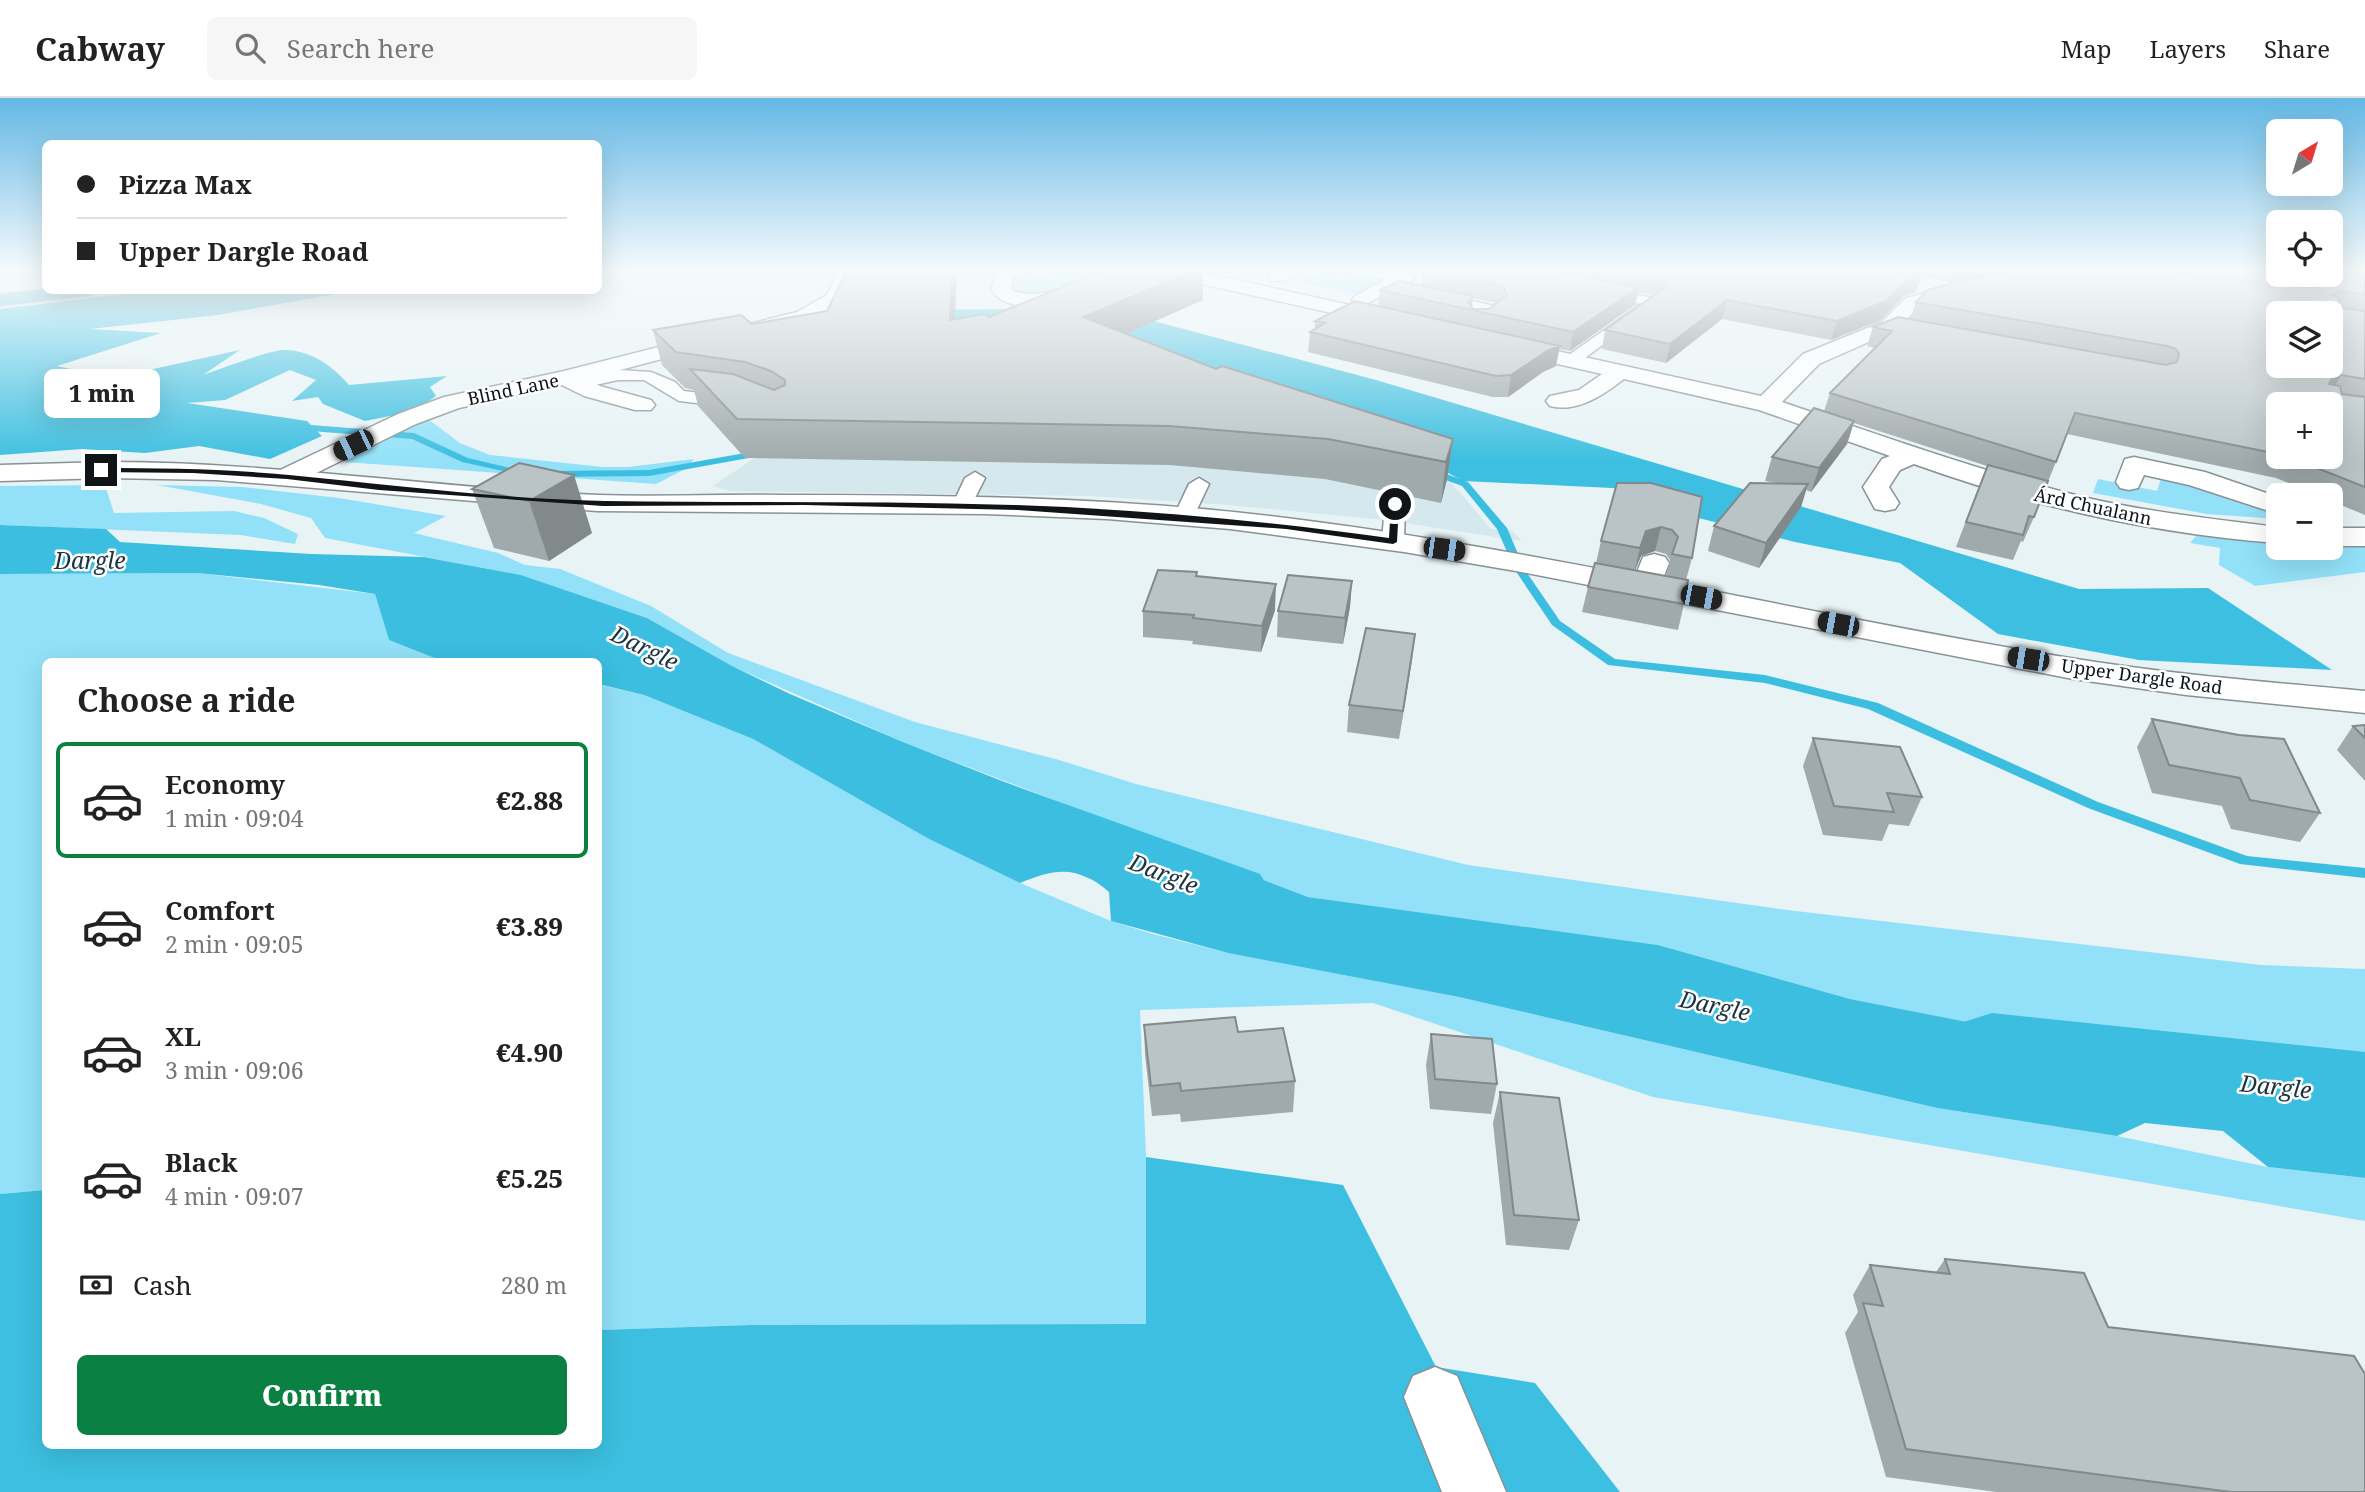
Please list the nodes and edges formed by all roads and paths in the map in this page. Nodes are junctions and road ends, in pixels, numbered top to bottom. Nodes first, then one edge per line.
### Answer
1 (737, 333) edge
2 (1610, 333) edge
3 (1872, 333) edge
4 (1456, 334) edge
5 (1572, 360) junction
6 (1621, 371) junction
7 (571, 381) junction
8 (1558, 401) dead end
9 (1766, 404) junction
10 (643, 405) dead end
11 (747, 405) edge
12 (1911, 456) junction
13 (0, 473) edge
14 (287, 477) junction
15 (975, 478) dead end
16 (2129, 482) dead end
17 (1199, 484) dead end
18 (2266, 502) edge
19 (1885, 503) dead end
20 (1395, 504) dead end
21 (962, 506) junction
22 (1183, 518) junction
23 (2266, 534) edge
24 (1393, 542) junction
25 (2365, 702) edge
26 (1436, 1397) dead end
27 (1474, 1492) edge

1 - 7 street, Blind Lane
2 - 5 lane
3 - 9 street
4 - 5 street, Árd Chualann
5 - 6 street, Árd Chualann
6 - 8 street
6 - 9 street, Árd Chualann
7 - 10 street
7 - 11 lane
7 - 14 street, Blind Lane
9 - 12 street, Árd Chualann
12 - 19 street
12 - 23 street, Árd Chualann
13 - 14 street, Upper Dargle Road
14 - 21 street, Upper Dargle Road
15 - 21 lane
16 - 18 street
17 - 22 lane
20 - 24 lane
21 - 22 street, Upper Dargle Road
22 - 24 street, Upper Dargle Road
24 - 25 street, Upper Dargle Road
26 - 27 street

